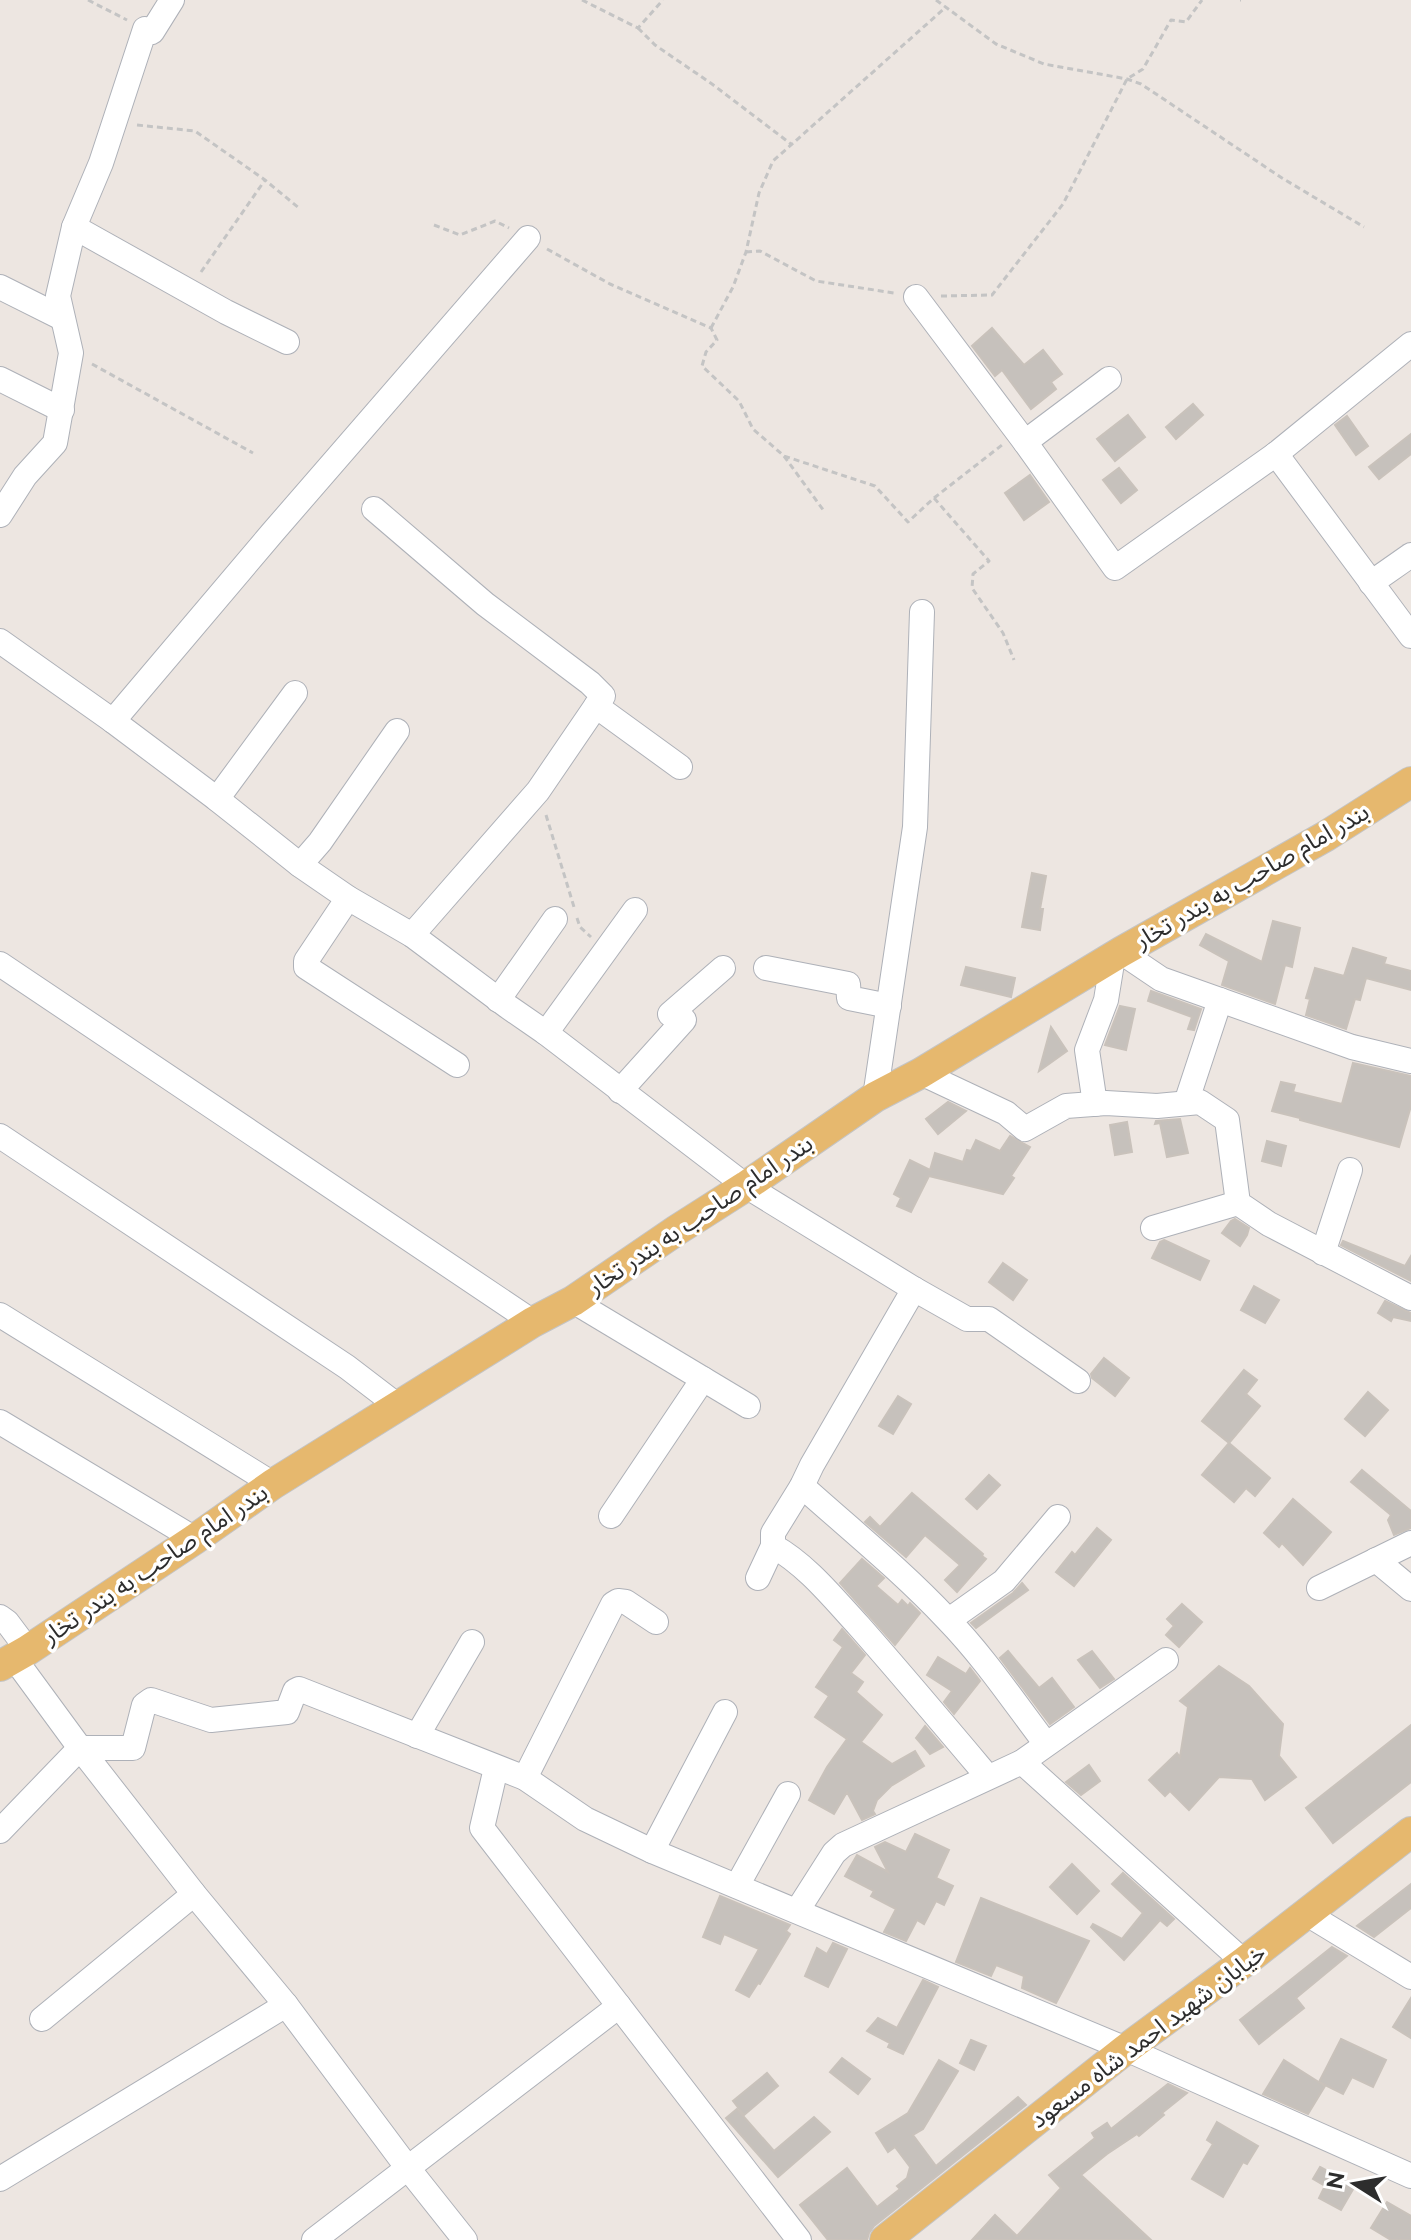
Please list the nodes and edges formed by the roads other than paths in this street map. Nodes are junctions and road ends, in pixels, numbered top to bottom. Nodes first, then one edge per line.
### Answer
1 (172, 0) edge
2 (74, 227) junction
3 (528, 238) road end
4 (0, 287) edge
5 (916, 297) road end
6 (62, 318) junction
7 (287, 342) dead end
8 (1411, 344) edge
9 (0, 379) edge
10 (1109, 379) dead end
11 (62, 410) junction
12 (1021, 437) junction
13 (1276, 454) junction
14 (374, 509) dead end
15 (0, 515) edge
16 (1411, 555) edge
17 (1371, 583) junction
18 (922, 612) dead end
19 (1411, 636) edge
20 (0, 641) edge
21 (295, 693) dead end
22 (596, 706) junction
23 (113, 721) junction
24 (397, 731) dead end
25 (680, 767) dead end
26 (1411, 782) edge
27 (217, 799) junction
28 (300, 865) junction
29 (348, 898) junction
30 (635, 910) dead end
31 (555, 919) dead end
32 (412, 935) junction
33 (1117, 954) junction
34 (0, 964) edge
35 (723, 968) dead end
36 (766, 968) dead end
37 (498, 1000) junction
38 (1220, 1000) junction
39 (889, 1006) junction
40 (546, 1033) junction
41 (1411, 1061) edge
42 (457, 1065) dead end
43 (921, 1073) junction
44 (620, 1091) junction
45 (875, 1097) junction
46 (1186, 1103) junction
47 (1095, 1104) junction
48 (0, 1136) edge
49 (1350, 1170) dead end
50 (746, 1186) junction
51 (1238, 1203) junction
52 (1153, 1228) dead end
53 (1323, 1253) junction
54 (914, 1289) junction
55 (1411, 1298) edge
56 (573, 1301) junction
57 (0, 1315) edge
58 (533, 1322) junction
59 (703, 1379) junction
60 (1078, 1381) dead end
61 (398, 1406) junction
62 (748, 1406) dead end
63 (0, 1422) edge
64 (273, 1484) junction
65 (802, 1486) junction
66 (611, 1516) dead end
67 (1058, 1517) dead end
68 (195, 1539) junction
69 (1411, 1543) edge
70 (773, 1546) junction
71 (1376, 1560) junction
72 (758, 1578) dead end
73 (1319, 1588) dead end
74 (1411, 1589) edge
75 (0, 1617) edge
76 (949, 1620) junction
77 (656, 1622) dead end
78 (472, 1642) dead end
79 (14, 1658) edge
80 (1166, 1660) dead end
81 (725, 1712) dead end
82 (417, 1736) junction
83 (1046, 1744) junction
84 (80, 1748) junction
85 (1022, 1762) junction
86 (496, 1768) junction
87 (988, 1777) junction
88 (525, 1778) junction
89 (788, 1794) dead end
90 (0, 1831) edge
91 (1411, 1832) edge
92 (652, 1851) junction
93 (737, 1886) junction
94 (194, 1894) junction
95 (797, 1911) junction
96 (1307, 1914) junction
97 (1244, 1962) junction
98 (1411, 1977) edge
99 (286, 2005) junction
100 (619, 2006) junction
101 (42, 2019) dead end
102 (1126, 2049) junction
103 (407, 2167) junction
104 (1411, 2176) edge
105 (0, 2179) edge
106 (314, 2240) edge
107 (465, 2240) edge
108 (799, 2240) edge
109 (885, 2240) edge

1 - 2 street
2 - 6 street
2 - 7 street
3 - 23 street
4 - 6 street
5 - 12 street
6 - 11 street
8 - 13 street
9 - 11 street
10 - 12 street
11 - 15 street
12 - 13 street
13 - 17 street
14 - 22 street
16 - 17 street
17 - 19 street
18 - 39 street
20 - 23 street
21 - 27 street
22 - 25 street
22 - 32 street
23 - 27 street
24 - 28 street
26 - 33 main road, بندر امام صاحب به بندر تخار
27 - 28 street
28 - 29 street
29 - 32 street
29 - 42 street
30 - 40 street
31 - 37 street
32 - 37 street
33 - 38 street
33 - 43 main road, بندر امام صاحب به بندر تخار
33 - 47 street
34 - 58 street
35 - 44 street
36 - 39 street
37 - 40 street
38 - 41 street
38 - 46 street
39 - 45 street
40 - 44 street
43 - 45 main road, بندر امام صاحب به بندر تخار
43 - 47 street
44 - 50 street
45 - 50 main road, بندر امام صاحب به بندر تخار
46 - 47 street
46 - 51 street
48 - 61 street
49 - 53 street
50 - 54 street
50 - 56 main road, بندر امام صاحب به بندر تخار
51 - 52 street
51 - 53 street
53 - 55 street
54 - 60 street
54 - 65 street
56 - 58 main road, بندر امام صاحب به بندر تخار
56 - 59 street
57 - 64 street
58 - 61 main road, بندر امام صاحب به بندر تخار
59 - 62 street
59 - 66 street
61 - 64 main road, بندر امام صاحب به بندر تخار
63 - 68 street
64 - 68 main road, بندر امام صاحب به بندر تخار
65 - 70 street
65 - 76 street
67 - 76 street
68 - 79 main road, بندر امام صاحب به بندر تخار
69 - 71 street
70 - 72 street
70 - 87 street
71 - 73 street
71 - 74 street
75 - 79 street
76 - 83 street
77 - 88 street
78 - 82 street
79 - 84 street
80 - 83 street
81 - 92 street
82 - 84 street
82 - 86 street
83 - 85 street
84 - 90 street
84 - 94 street
85 - 87 street
85 - 97 street
86 - 88 street
86 - 100 street
87 - 95 street
88 - 92 street
89 - 93 street
91 - 96 main road, خیابان شهید احمد شاه مسعود
92 - 93 street
93 - 95 street
94 - 99 street
94 - 101 street
95 - 102 street
96 - 97 main road, خیابان شهید احمد شاه مسعود
96 - 98 street
97 - 102 main road, خیابان شهید احمد شاه مسعود
99 - 103 street
99 - 105 street
100 - 103 street
100 - 108 street
102 - 104 street
102 - 109 main road, خیابان شهید احمد شاه مسعود
103 - 106 street
103 - 107 street

